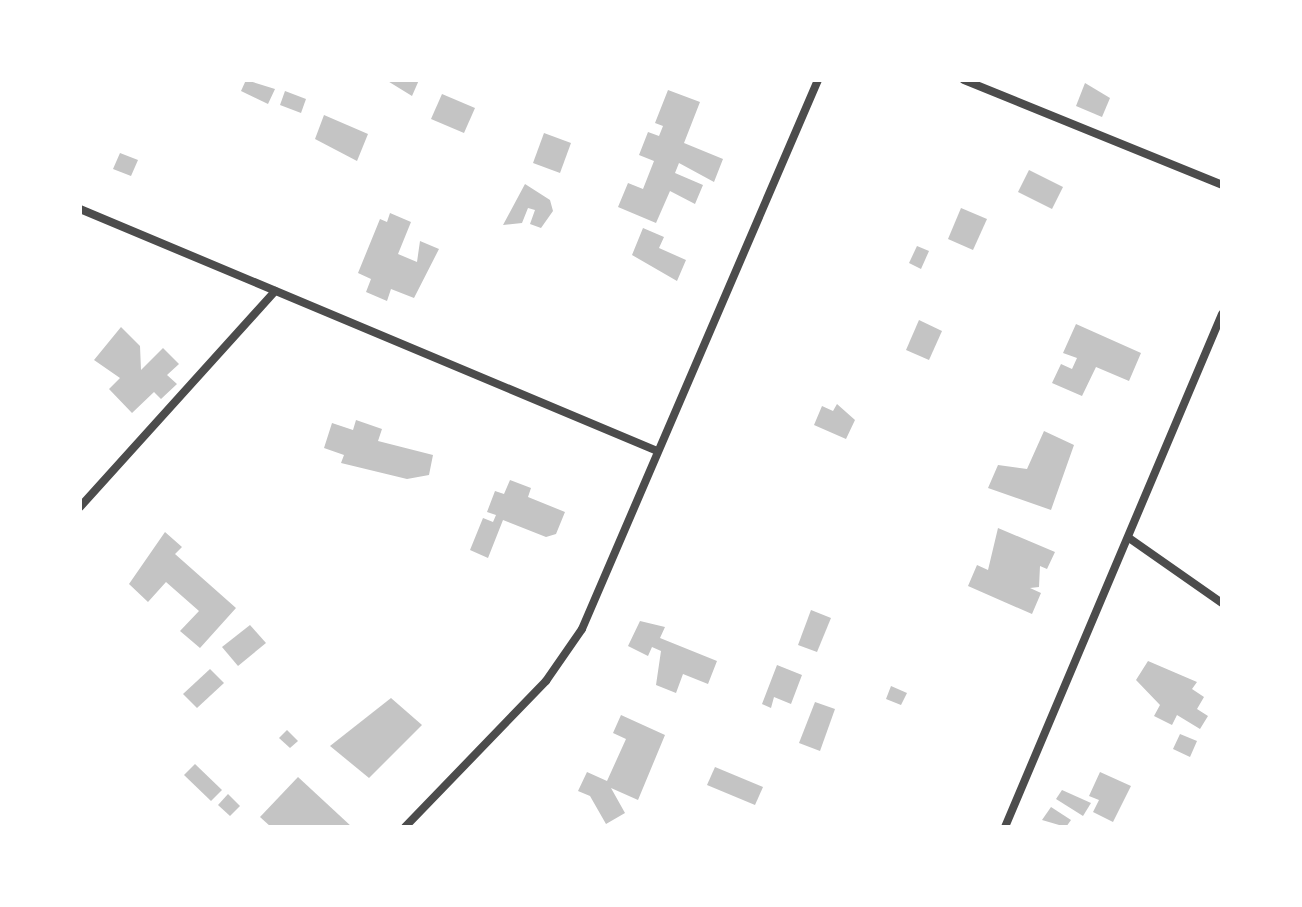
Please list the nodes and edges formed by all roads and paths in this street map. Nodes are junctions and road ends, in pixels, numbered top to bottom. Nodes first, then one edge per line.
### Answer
1 (818, 80) edge
2 (964, 80) edge
3 (1222, 185) edge
4 (80, 209) edge
5 (275, 291) junction
6 (1222, 314) edge
7 (655, 450) junction
8 (80, 507) edge
9 (1129, 538) junction
10 (1222, 603) edge
11 (405, 827) edge
12 (1005, 827) edge

1 - 7 street
2 - 3 street
4 - 5 street
5 - 7 street
5 - 8 street
6 - 9 street
7 - 11 street
9 - 10 street
9 - 12 street

